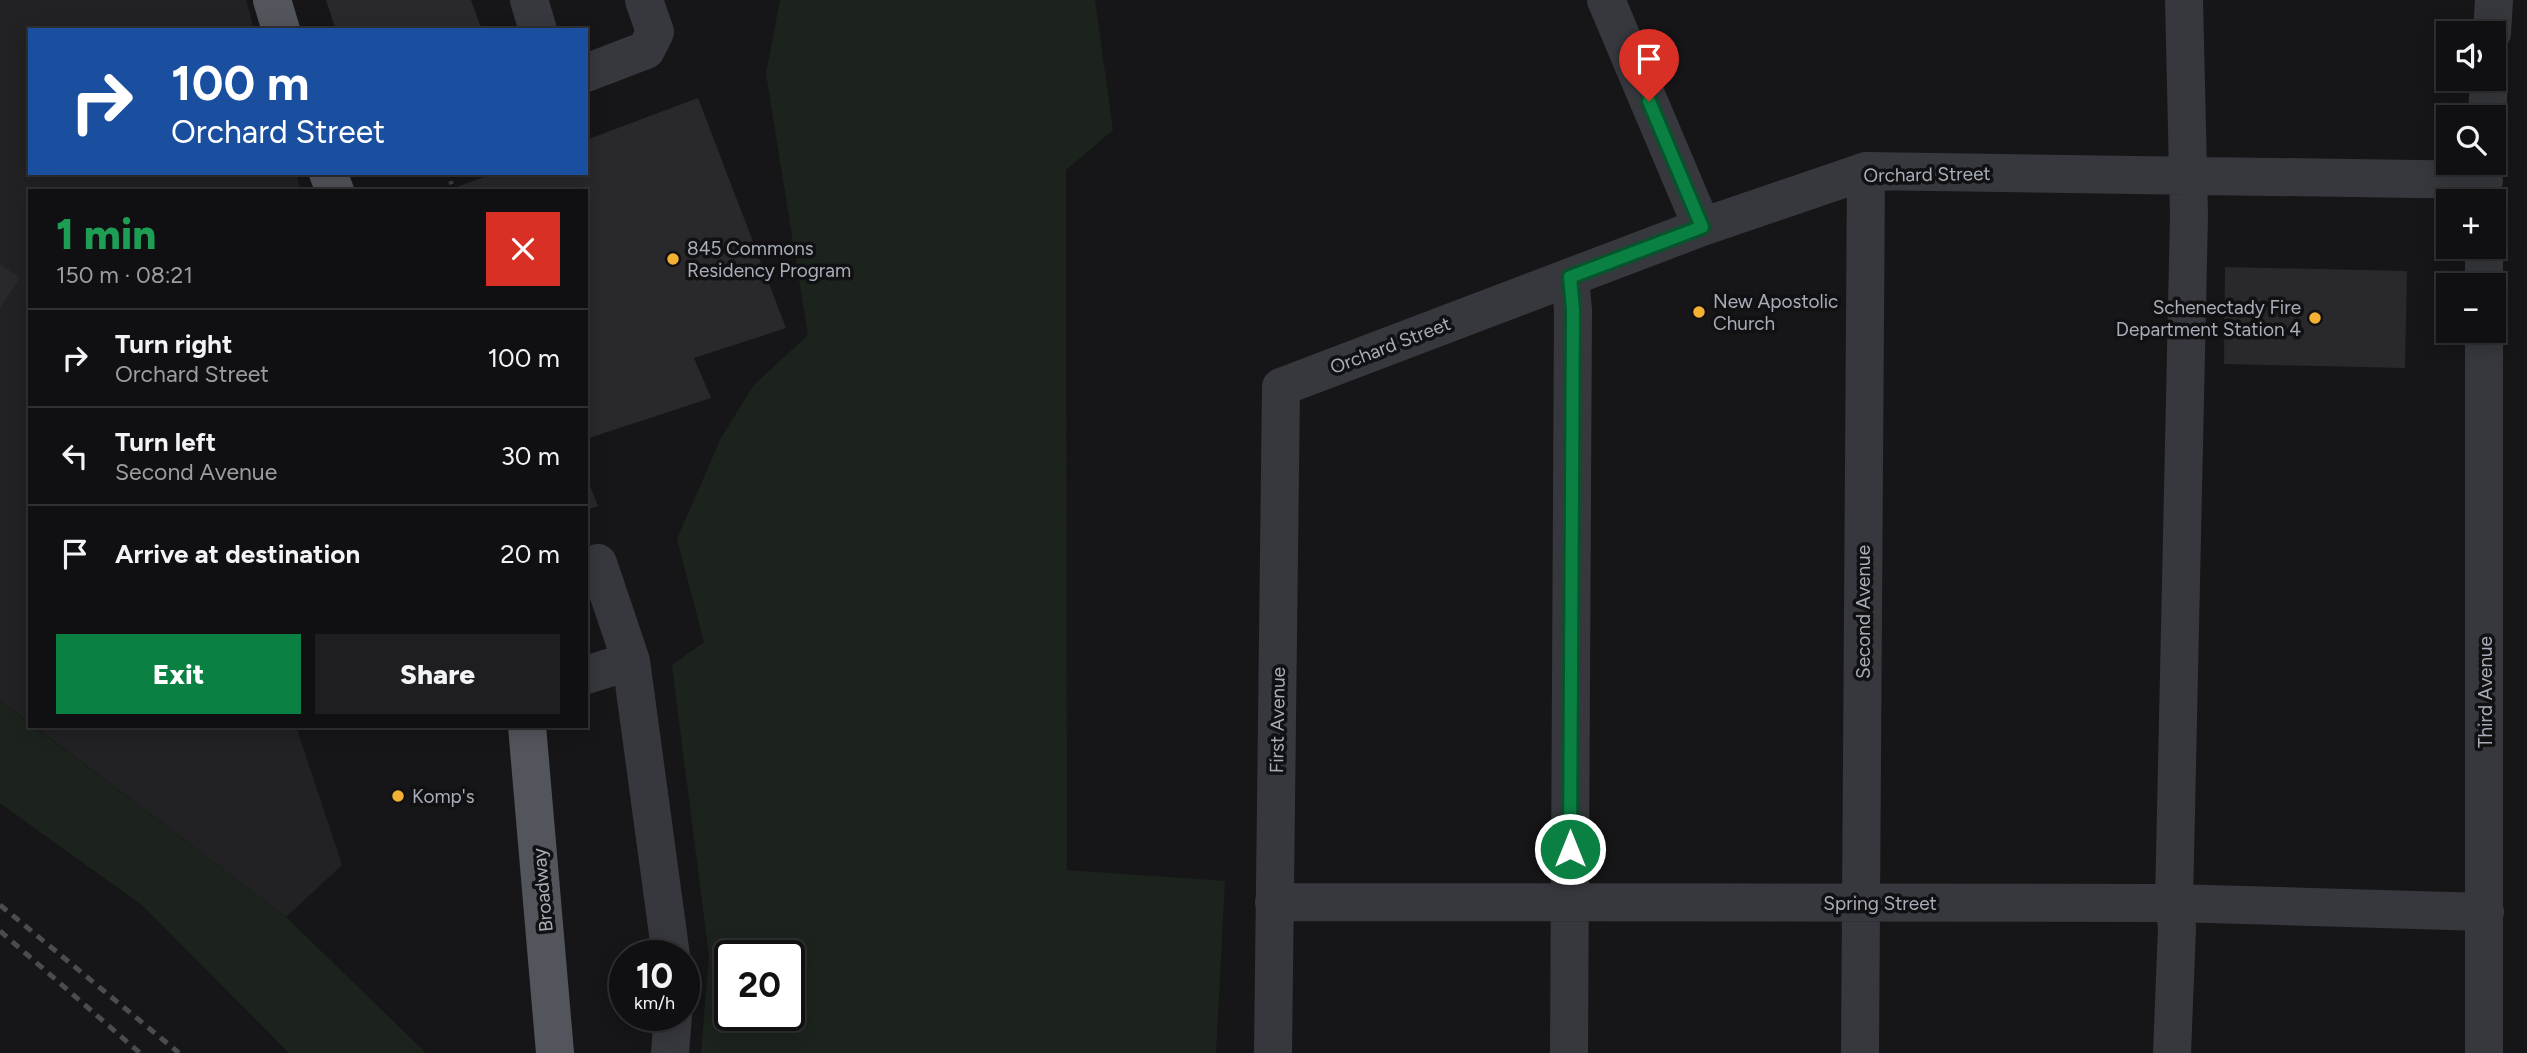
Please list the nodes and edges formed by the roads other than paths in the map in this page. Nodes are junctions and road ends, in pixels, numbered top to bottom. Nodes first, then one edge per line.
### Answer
1 (272, 0) edge
2 (528, 0) edge
3 (644, 0) edge
4 (1606, 0) edge
5 (2183, 0) edge
6 (2494, 0) edge
7 (2493, 21) edge
8 (280, 28) edge
9 (537, 28) edge
10 (588, 72) edge
11 (1866, 171) junction
12 (2186, 177) junction
13 (2484, 181) edge
14 (1702, 227) junction
15 (1570, 277) junction
16 (2484, 343) edge
17 (1281, 387) joint
18 (598, 563) dead end
19 (631, 662) junction
20 (588, 673) edge
21 (527, 728) edge
22 (1274, 902) junction
23 (1569, 902) junction
24 (1861, 903) junction
25 (2175, 903) junction
26 (2485, 912) junction
27 (669, 940) edge
28 (672, 1031) edge
29 (555, 1053) edge
30 (670, 1053) edge
31 (1273, 1053) edge
32 (1569, 1053) edge
33 (1860, 1053) edge
34 (2172, 1053) edge
35 (2484, 1053) edge

1 - 8 main road
2 - 9 street
3 - 10 street
4 - 14 street
5 - 12 street
6 - 7 street
11 - 12 street, Orchard Street
11 - 14 street, Orchard Street
11 - 24 street, Second Avenue
12 - 13 street, Orchard Street
12 - 25 street
14 - 15 street, Orchard Street
15 - 17 street, Orchard Street
15 - 23 street
16 - 26 street, Third Avenue
17 - 22 street, First Avenue
18 - 19 street
19 - 20 street
19 - 27 street
21 - 29 main road, Broadway
22 - 23 street, Spring Street
22 - 31 street, First Avenue
23 - 24 street, Spring Street
23 - 32 street
24 - 25 street, Spring Street
24 - 33 street, Second Avenue
25 - 26 street, Spring Street
25 - 34 street
26 - 35 street, Third Avenue
28 - 30 street

